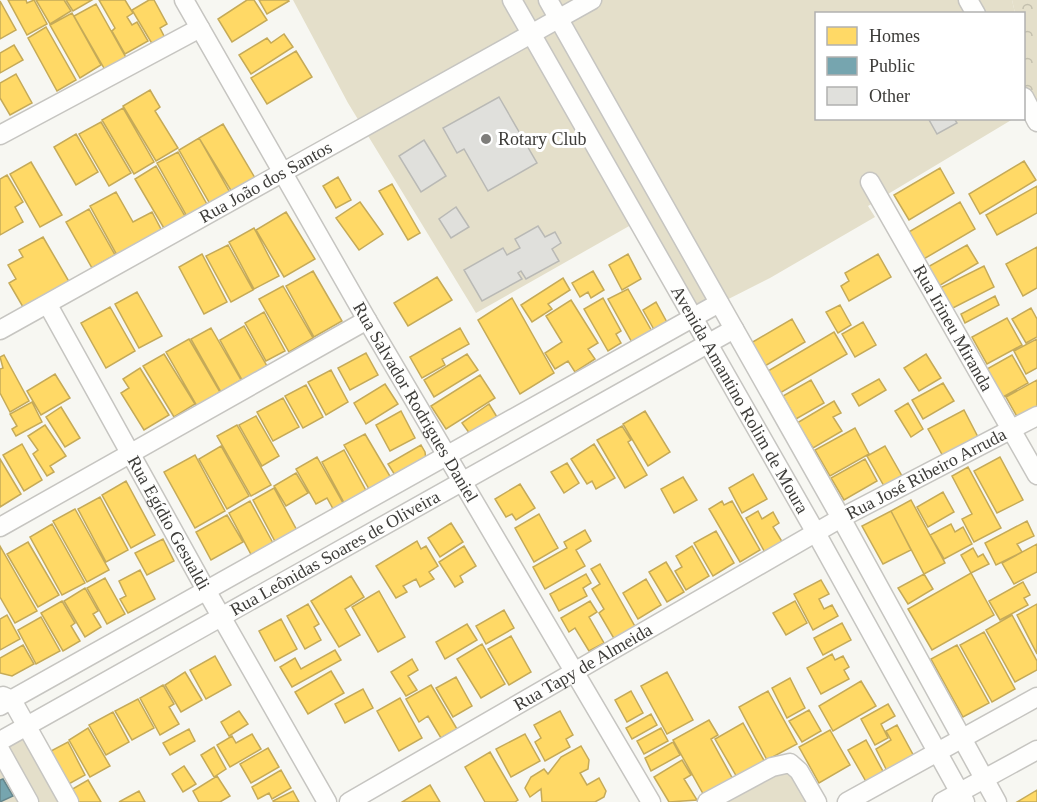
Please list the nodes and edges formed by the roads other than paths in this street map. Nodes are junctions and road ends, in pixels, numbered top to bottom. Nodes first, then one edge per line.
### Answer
1 (184, 0) edge
2 (512, 0) edge
3 (548, 0) edge
4 (592, 0) edge
5 (559, 19) junction
6 (200, 28) junction
7 (532, 35) junction
8 (1025, 101) edge
9 (1037, 122) edge
10 (0, 135) edge
11 (283, 173) junction
12 (870, 182) dead end
13 (719, 303) junction
14 (48, 305) junction
15 (693, 317) junction
16 (367, 320) junction
17 (734, 329) junction
18 (0, 330) edge
19 (708, 345) junction
20 (1037, 416) edge
21 (1012, 430) junction
22 (131, 453) junction
23 (448, 455) junction
24 (1037, 475) edge
25 (464, 483) junction
26 (841, 518) junction
27 (0, 527) edge
28 (816, 533) junction
29 (206, 590) junction
30 (221, 617) junction
31 (900, 627) junction
32 (876, 641) junction
33 (574, 670) junction
34 (1037, 697) edge
35 (4, 700) edge
36 (27, 726) junction
37 (961, 738) junction
38 (0, 741) edge
39 (0, 750) edge
40 (1037, 750) edge
41 (937, 752) junction
42 (984, 779) junction
43 (962, 797) edge
44 (29, 802) edge
45 (69, 802) edge
46 (327, 802) edge
47 (349, 802) edge
48 (651, 802) edge
49 (707, 802) edge
50 (817, 802) edge
51 (847, 802) edge
52 (942, 802) edge
53 (997, 802) edge

1 - 6 street, Rua Salvador Rodrigues Daniel
2 - 7 street, Avenida Amantino Rolim de Moura
3 - 5 street, Avenida Amantino Rolim de Moura
4 - 5 street, Rua João dos Santos
5 - 7 street, Rua João dos Santos
5 - 13 street, Avenida Amantino Rolim de Moura
6 - 10 street
6 - 11 street, Rua Salvador Rodrigues Daniel
7 - 11 street, Rua João dos Santos
7 - 15 street, Avenida Amantino Rolim de Moura
8 - 9 street
11 - 14 street, Rua João dos Santos
11 - 16 street, Rua Salvador Rodrigues Daniel
12 - 21 street, Rua Irineu Miranda
13 - 15 street, Rua Leônidas Soares de Oliveira
13 - 17 street, Avenida Amantino Rolim de Moura
14 - 18 street, Rua João dos Santos
14 - 22 street, Rua Egídio Gesualdi
15 - 19 street, Avenida Amantino Rolim de Moura
15 - 23 street, Rua Leônidas Soares de Oliveira
16 - 22 street
16 - 23 street, Rua Salvador Rodrigues Daniel
17 - 19 street, Rua Leônidas Soares de Oliveira
17 - 26 street, Avenida Amantino Rolim de Moura
19 - 25 street, Rua Leônidas Soares de Oliveira
19 - 28 street, Avenida Amantino Rolim de Moura
20 - 21 street, Rua José Ribeiro Arruda
21 - 24 street, Rua Irineu Miranda
21 - 26 street, Rua José Ribeiro Arruda
22 - 27 street
22 - 29 street, Rua Egídio Gesualdi
23 - 25 street, Rua Salvador Rodrigues Daniel
23 - 29 street, Rua Leônidas Soares de Oliveira
25 - 30 street, Rua Leônidas Soares de Oliveira
25 - 33 street, Rua Salvador Rodrigues Daniel
26 - 28 street, Rua José Ribeiro Arruda
26 - 31 street, Avenida Amantino Rolim de Moura
28 - 32 street, Avenida Amantino Rolim de Moura
28 - 33 street, Rua Tapy de Almeida
29 - 30 street, Rua Egídio Gesualdi
29 - 35 street, Rua Leônidas Soares de Oliveira
30 - 36 street, Rua Leônidas Soares de Oliveira
30 - 46 street, Rua Egídio Gesualdi
31 - 32 street
31 - 37 street, Avenida Amantino Rolim de Moura
32 - 41 street, Avenida Amantino Rolim de Moura
33 - 47 street, Rua Tapy de Almeida
33 - 48 street, Rua Salvador Rodrigues Daniel
34 - 37 street
35 - 36 street
36 - 38 street, Rua Leônidas Soares de Oliveira
36 - 45 street
37 - 41 street
37 - 42 street, Avenida Amantino Rolim de Moura
39 - 44 street
40 - 42 street
41 - 43 street, Avenida Amantino Rolim de Moura
41 - 51 street
42 - 43 street
42 - 53 street, Avenida Amantino Rolim de Moura
43 - 52 street
49 - 50 street

